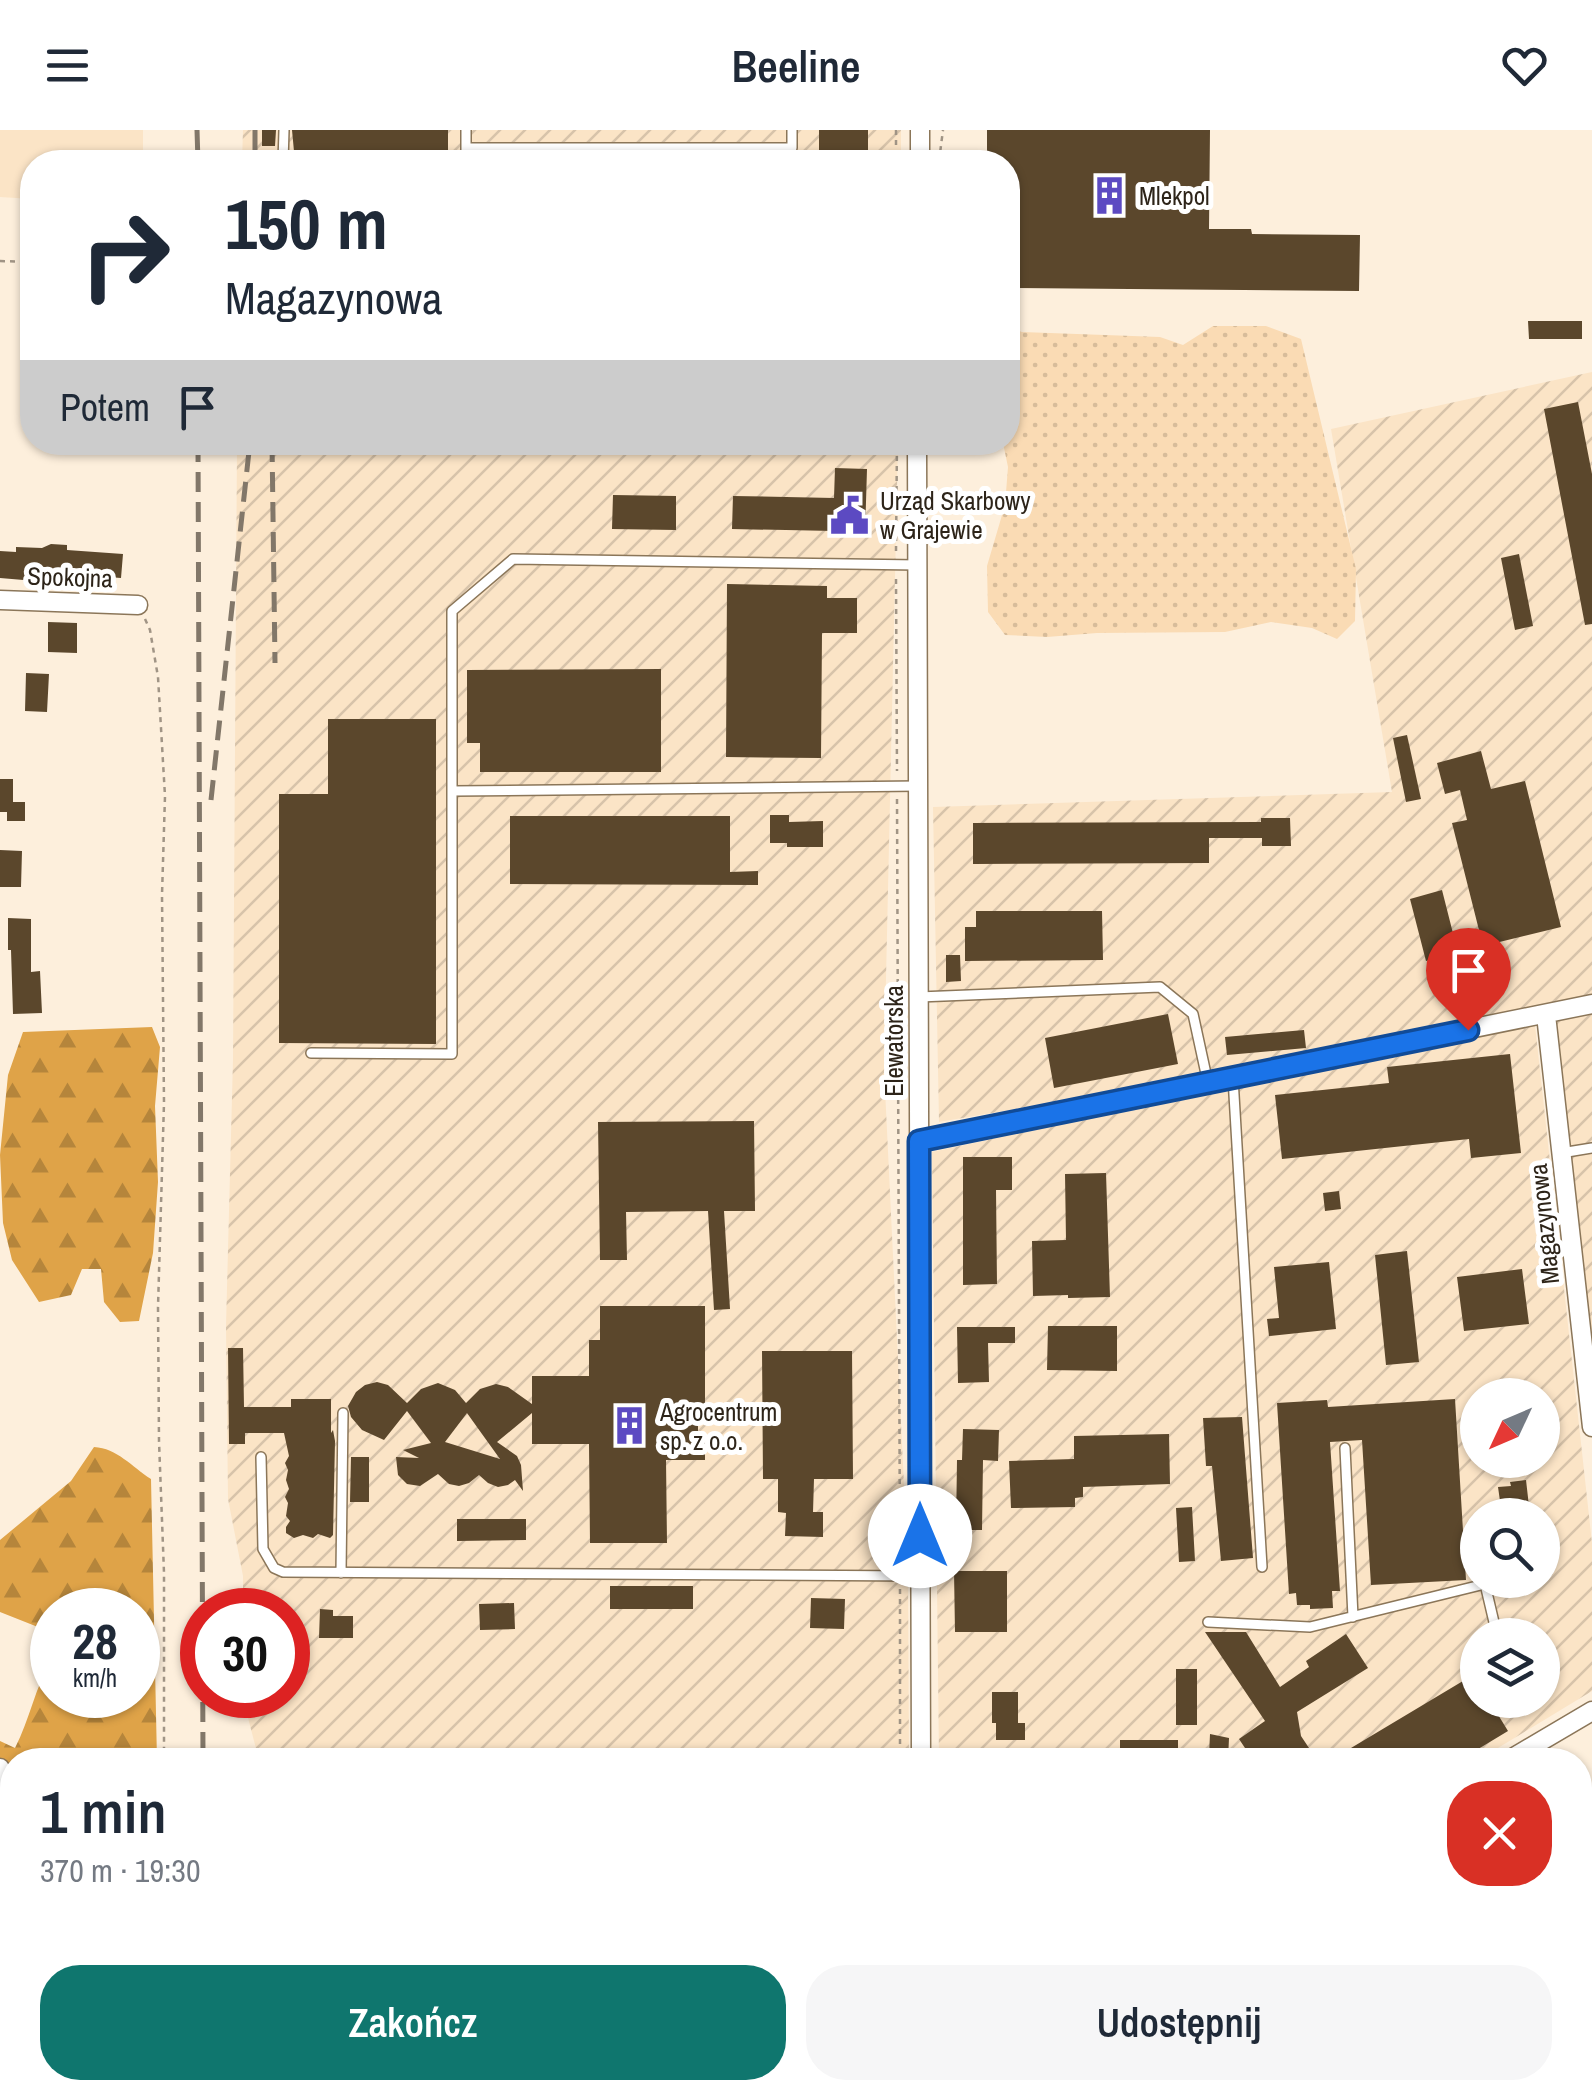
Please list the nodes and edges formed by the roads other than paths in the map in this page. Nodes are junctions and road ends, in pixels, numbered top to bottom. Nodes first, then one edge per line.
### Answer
1 (466, 130) edge
2 (792, 130) edge
3 (466, 148) joint
4 (792, 148) joint
5 (917, 455) edge
6 (918, 565) junction
7 (0, 600) edge
8 (138, 605) road end
9 (918, 786) junction
10 (453, 791) junction
11 (919, 997) junction
12 (1592, 1004) edge
13 (1546, 1015) junction
14 (310, 1053) dead end
15 (1233, 1078) junction
16 (1208, 1083) junction
17 (919, 1141) junction
18 (1592, 1148) edge
19 (1562, 1153) junction
20 (343, 1413) dead end
21 (1592, 1428) edge
22 (1345, 1448) dead end
23 (261, 1456) dead end
24 (1262, 1567) dead end
25 (342, 1573) junction
26 (920, 1576) junction
27 (1460, 1590) edge
28 (1353, 1618) junction
29 (1208, 1622) dead end
30 (1592, 1711) edge
31 (921, 1748) edge
32 (1529, 1748) edge

1 - 3 lane
2 - 4 lane
3 - 4 lane
5 - 6 street, Elewatorska
6 - 9 street, Elewatorska
6 - 10 lane
7 - 8 street, Spokojna
9 - 10 lane
9 - 11 street, Elewatorska
10 - 14 lane
11 - 16 lane
11 - 17 street, Elewatorska
12 - 13 street
13 - 15 street
13 - 19 street, Magazynowa
15 - 16 street
15 - 24 lane
16 - 17 street
17 - 26 street, Elewatorska
18 - 19 lane
19 - 21 street, Magazynowa
20 - 25 lane
22 - 28 lane
23 - 25 lane
25 - 26 lane
26 - 31 street, Elewatorska
27 - 28 lane
28 - 29 lane
30 - 32 street

